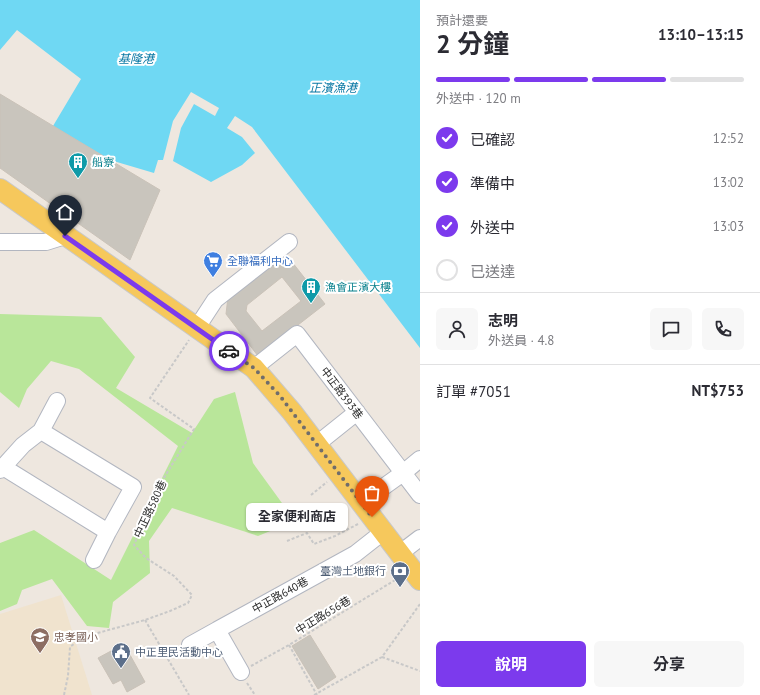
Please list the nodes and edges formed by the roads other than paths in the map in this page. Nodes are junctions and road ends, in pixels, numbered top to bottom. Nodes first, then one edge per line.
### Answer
1 (0, 189) edge
2 (65, 236) junction
3 (0, 242) edge
4 (289, 242) dead end
5 (196, 329) junction
6 (254, 368) junction
7 (57, 401) dead end
8 (357, 412) junction
9 (41, 431) junction
10 (317, 444) junction
11 (420, 459) edge
12 (1, 468) edge
13 (403, 473) junction
14 (420, 495) edge
15 (372, 517) junction
16 (108, 532) junction
17 (420, 538) edge
18 (399, 554) junction
19 (94, 560) dead end
20 (416, 575) edge
21 (217, 630) junction
22 (190, 644) dead end
23 (241, 672) road end

1 - 2 main road
2 - 3 lane
2 - 5 main road
4 - 5 lane
5 - 6 main road
6 - 8 lane, 中正路393巷
6 - 10 main road
7 - 9 lane
8 - 10 lane
8 - 13 lane, 中正路393巷
9 - 12 lane
9 - 16 lane
10 - 15 main road
11 - 13 lane, 中正路640巷
12 - 16 lane
13 - 14 lane, 中正路393巷
13 - 15 lane, 中正路640巷
15 - 18 main road
15 - 21 lane, 中正路640巷
16 - 19 lane
17 - 18 lane
18 - 20 main road
21 - 22 lane, 中正路640巷
21 - 23 lane

